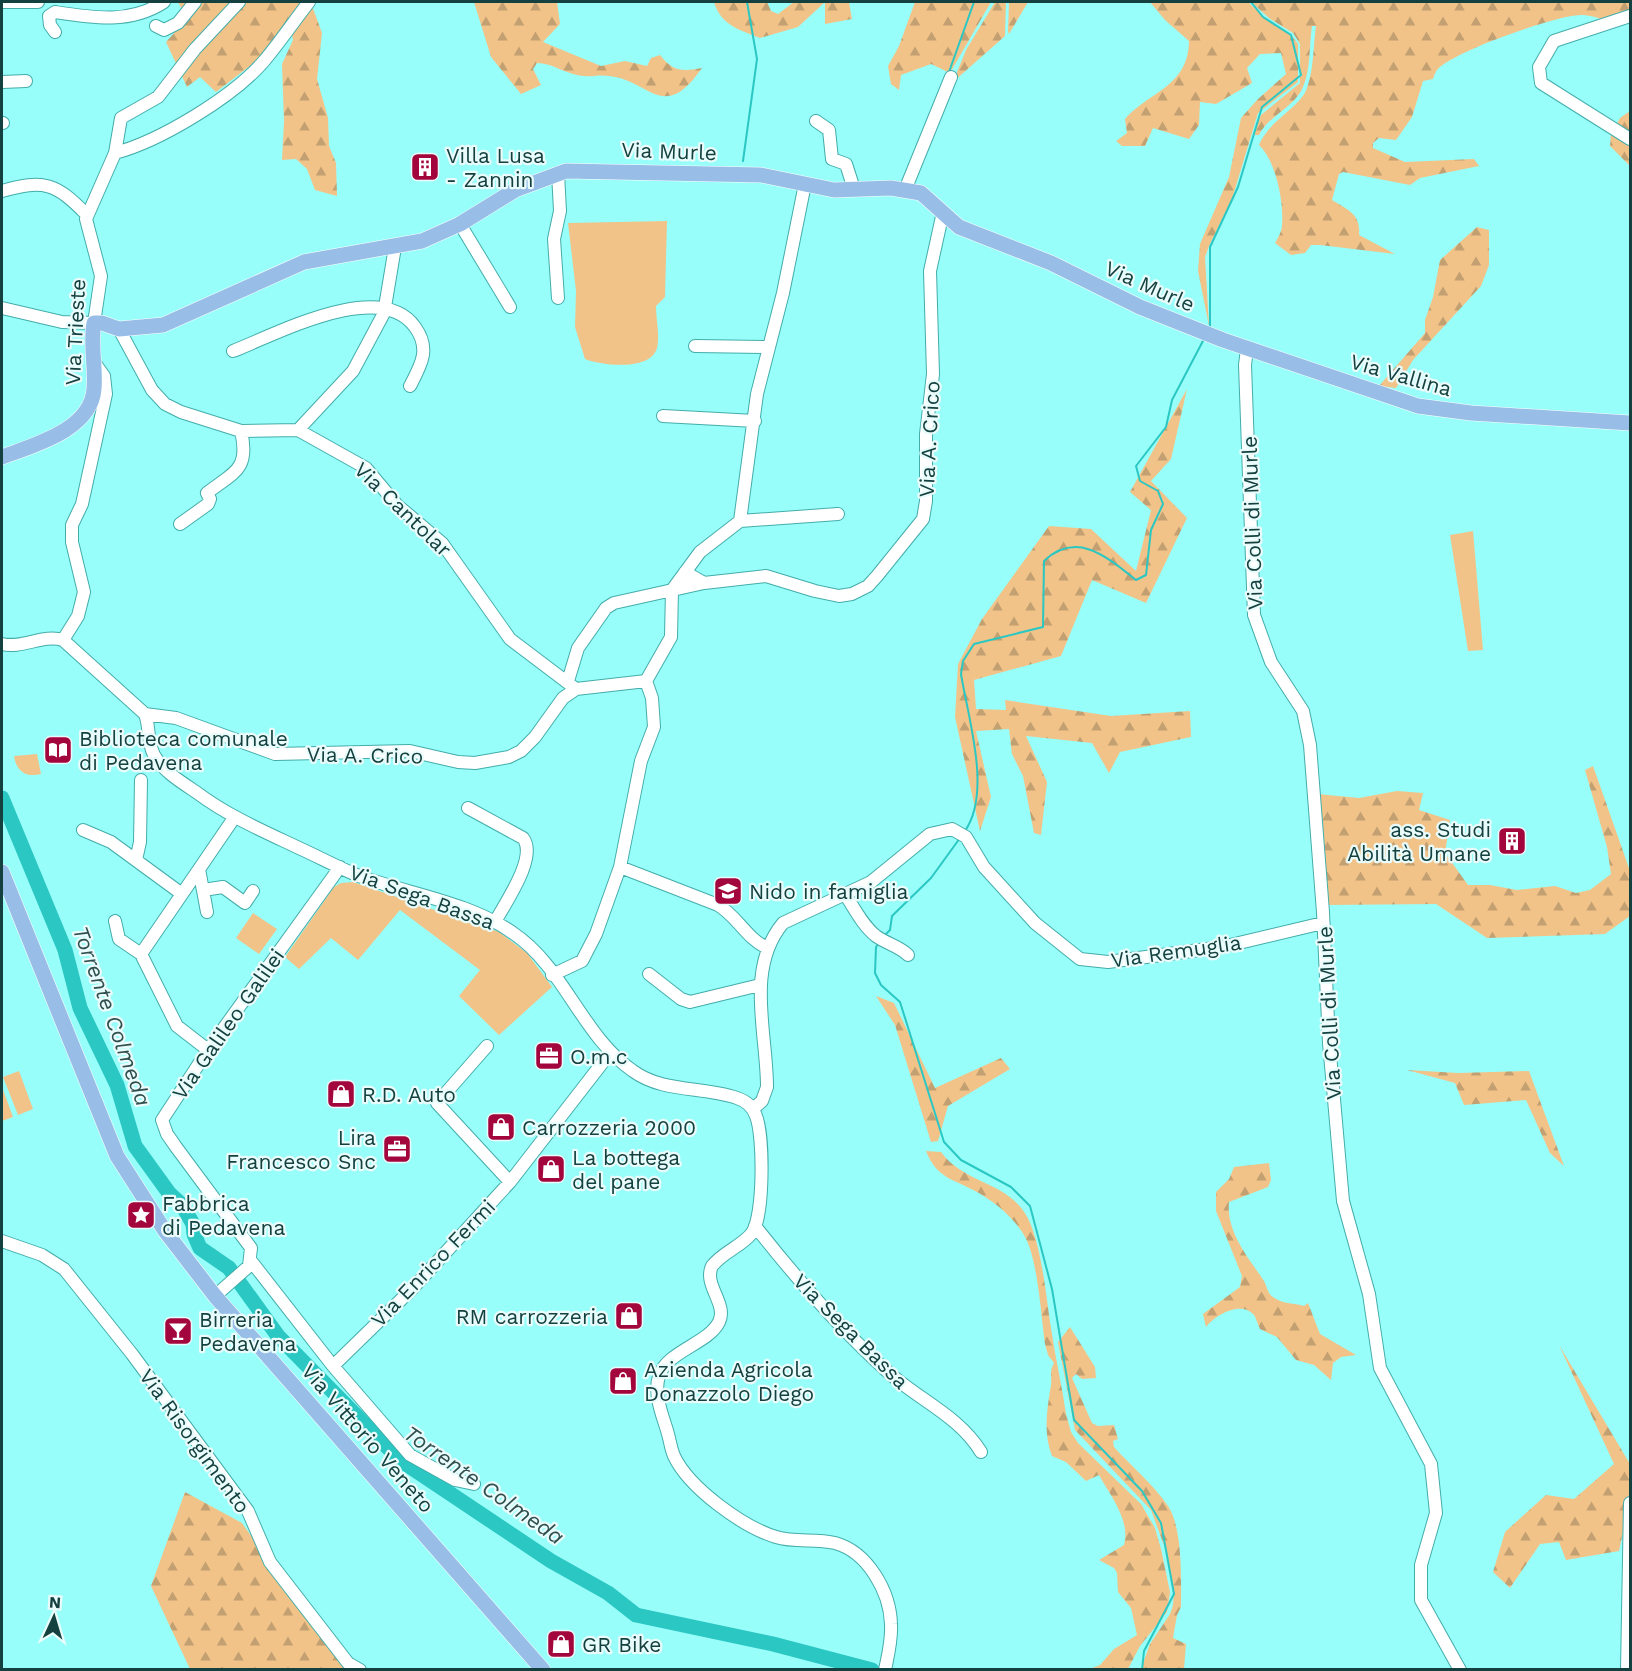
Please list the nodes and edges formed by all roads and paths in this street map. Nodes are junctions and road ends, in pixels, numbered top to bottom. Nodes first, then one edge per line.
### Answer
1 (2, 2) edge
2 (38, 2) edge
3 (164, 2) edge
4 (195, 2) edge
5 (239, 2) edge
6 (309, 2) edge
7 (1630, 16) edge
8 (156, 26) dead end
9 (55, 32) dead end
10 (951, 77) dead end
11 (26, 81) dead end
12 (2, 82) edge
13 (816, 121) dead end
14 (1630, 139) edge
15 (115, 153) junction
16 (558, 173) junction
17 (805, 184) junction
18 (854, 189) junction
19 (905, 190) junction
20 (2, 191) edge
21 (943, 212) junction
22 (87, 215) junction
23 (460, 224) junction
24 (395, 247) junction
25 (558, 298) dead end
26 (510, 307) dead end
27 (2, 308) edge
28 (385, 308) junction
29 (94, 323) junction
30 (119, 329) junction
31 (1238, 345) junction
32 (695, 346) dead end
33 (769, 347) junction
34 (233, 351) dead end
35 (93, 361) junction
36 (410, 386) dead end
37 (663, 416) dead end
38 (755, 421) junction
39 (1630, 423) edge
40 (236, 430) junction
41 (298, 430) junction
42 (2, 457) edge
43 (838, 514) dead end
44 (740, 521) junction
45 (180, 524) dead end
46 (685, 572) junction
47 (704, 583) junction
48 (672, 590) junction
49 (63, 640) junction
50 (2, 644) edge
51 (646, 681) junction
52 (572, 685) junction
53 (145, 714) junction
54 (141, 780) dead end
55 (468, 808) dead end
56 (234, 818) junction
57 (82, 830) dead end
58 (136, 860) junction
59 (340, 867) junction
60 (620, 867) junction
61 (199, 869) junction
62 (2, 872) edge
63 (203, 890) junction
64 (253, 891) dead end
65 (182, 894) junction
66 (846, 894) junction
67 (207, 912) dead end
68 (115, 921) dead end
69 (495, 922) junction
70 (1323, 923) junction
71 (766, 948) junction
72 (141, 954) junction
73 (908, 955) dead end
74 (649, 974) dead end
75 (552, 975) junction
76 (760, 985) junction
77 (487, 1046) dead end
78 (207, 1050) junction
79 (610, 1053) junction
80 (753, 1108) junction
81 (510, 1182) junction
82 (755, 1226) junction
83 (2, 1241) edge
84 (249, 1265) junction
85 (220, 1291) junction
86 (333, 1366) junction
87 (981, 1452) dead end
88 (474, 1484) dead end
89 (1630, 1503) edge
90 (360, 1670) edge
91 (543, 1670) edge
92 (885, 1670) edge
93 (1460, 1670) edge
94 (1627, 1670) edge

1 - 2 street
3 - 9 street
4 - 8 street
5 - 15 street
6 - 15 street
7 - 14 street
10 - 19 street
11 - 12 street
13 - 18 street
15 - 22 street
16 - 17 main road, Via Murle
16 - 23 main road, Via Murle
16 - 25 street
17 - 18 main road, Via Murle
17 - 33 street
18 - 19 main road, Via Murle
19 - 21 main road, Via Murle
20 - 22 street
21 - 31 main road, Via Murle
21 - 47 street, Via A. Crico
22 - 29 street, Via Trieste
23 - 24 main road, Via Murle
23 - 26 street
24 - 28 street
24 - 30 main road, Via Murle
27 - 29 street
28 - 34 street
28 - 36 street
28 - 41 street
29 - 30 main road, Via Murle
29 - 35 main road, Via Trieste
30 - 40 street, Via Cantolar
31 - 39 main road, Via Vallina
31 - 70 street, Via Colli di Murle
32 - 33 street
33 - 38 street
35 - 42 main road, Via Trieste
35 - 49 street
37 - 38 street
38 - 44 street
40 - 41 street, Via Cantolar
40 - 45 street
41 - 52 street, Via Cantolar
43 - 44 street
44 - 46 street
46 - 47 street
46 - 48 street
47 - 48 street, Via A. Crico
48 - 51 street
48 - 52 street, Via A. Crico
49 - 50 street
49 - 53 street
51 - 52 street
51 - 60 street
52 - 53 street, Via A. Crico
53 - 56 street, Via Sega Bassa
54 - 58 street
55 - 69 street
56 - 59 street, Via Sega Bassa
56 - 61 street
57 - 58 street
58 - 65 street
59 - 69 street, Via Sega Bassa
59 - 78 street, Via Galileo Galilei
60 - 71 street
60 - 75 street
61 - 63 street
61 - 65 street
62 - 85 main road, Via Vittorio Veneto
63 - 64 street
63 - 67 street
65 - 72 street
66 - 70 street, Via Remuglia
66 - 71 street, Via Remuglia
66 - 73 street
68 - 72 street
69 - 75 street, Via Sega Bassa
70 - 93 street, Via Colli di Murle
71 - 76 street, Via Remuglia
72 - 78 street
74 - 76 street
75 - 79 street, Via Sega Bassa
76 - 80 street, Via Remuglia
77 - 81 street
78 - 84 street, Via Galileo Galilei
79 - 80 street, Via Sega Bassa
79 - 81 street, Via Enrico Fermi
80 - 82 street
81 - 86 street, Via Enrico Fermi
82 - 87 street, Via Sega Bassa
82 - 92 street
83 - 90 street, Via Risorgimento
84 - 85 street
84 - 86 street
85 - 91 main road, Via Vittorio Veneto
86 - 88 street
89 - 94 street

